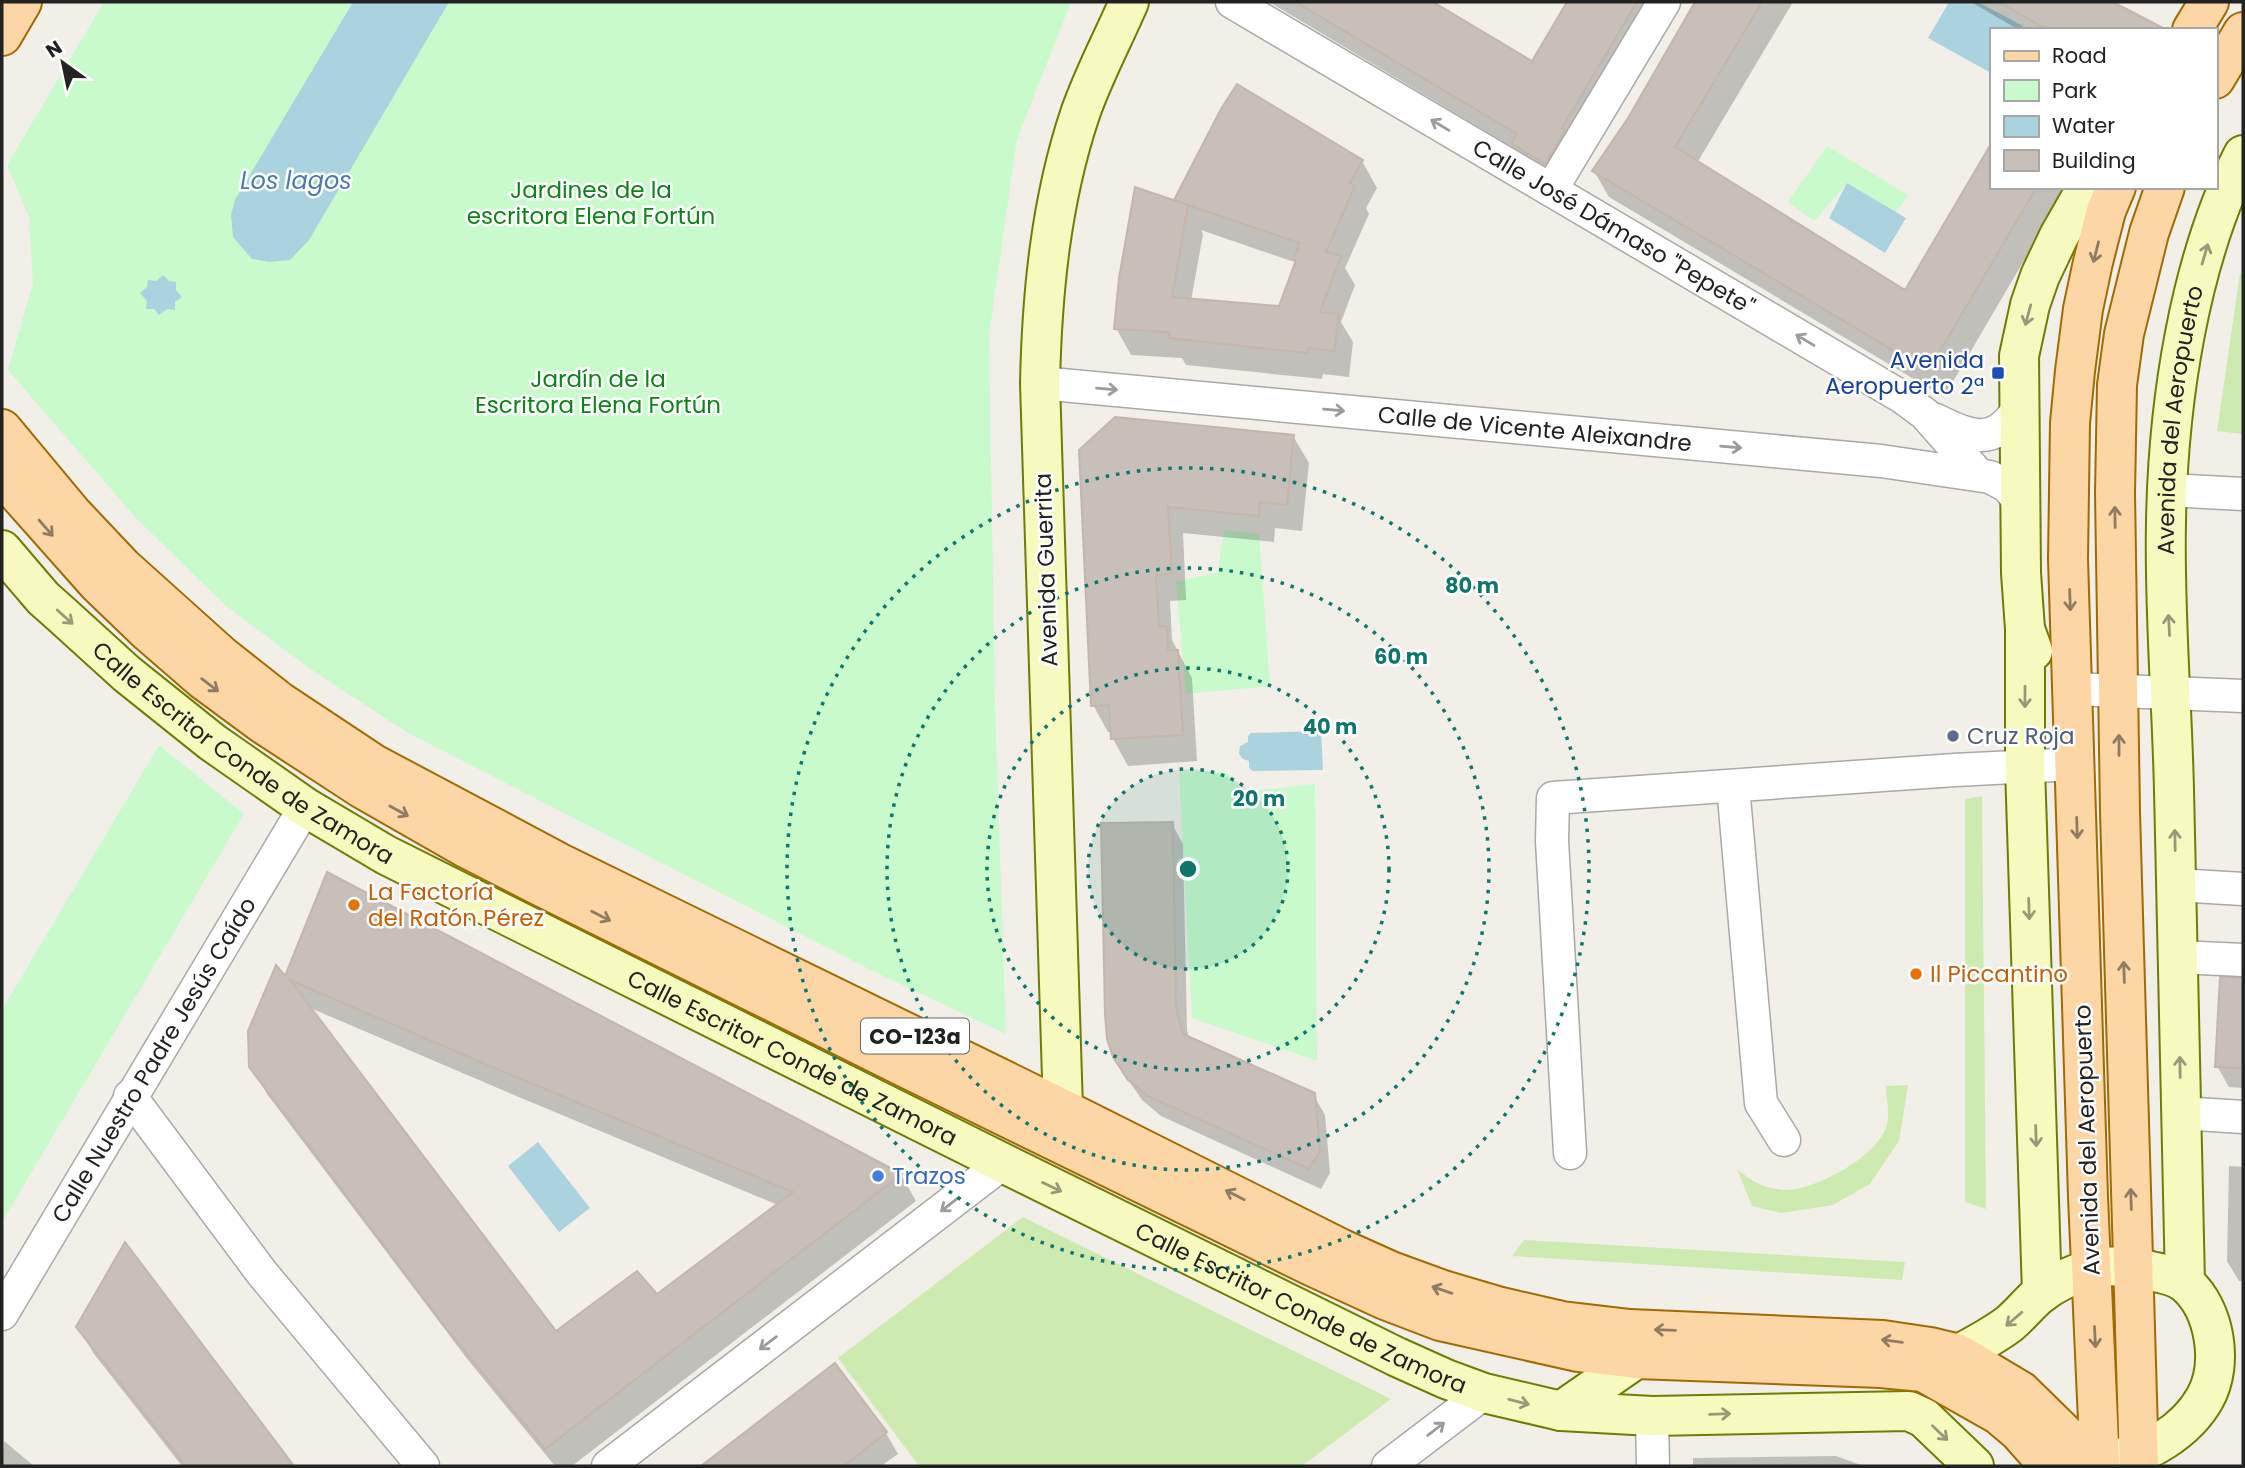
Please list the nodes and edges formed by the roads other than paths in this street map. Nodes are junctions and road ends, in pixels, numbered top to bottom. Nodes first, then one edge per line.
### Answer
1 (22, 2) edge
2 (1129, 2) edge
3 (1232, 2) edge
4 (1664, 2) edge
5 (2243, 32) edge
6 (2, 36) edge
7 (2217, 76) edge
8 (2243, 155) edge
9 (2086, 189) edge
10 (2115, 189) edge
11 (2164, 189) edge
12 (1552, 190) junction
13 (1040, 383) junction
14 (2018, 410) junction
15 (1925, 414) junction
16 (2, 429) edge
17 (1979, 474) junction
18 (2, 476) edge
19 (2168, 490) junction
20 (2243, 494) edge
21 (2020, 502) junction
22 (2, 550) edge
23 (2025, 629) junction
24 (2073, 689) junction
25 (2119, 691) junction
26 (2172, 693) junction
27 (2243, 696) edge
28 (2075, 764) junction
29 (2025, 767) junction
30 (1733, 786) junction
31 (305, 807) junction
32 (2176, 885) junction
33 (2243, 888) edge
34 (2178, 957) junction
35 (2243, 960) edge
36 (131, 1096) junction
37 (1063, 1109) junction
38 (2181, 1114) junction
39 (2243, 1117) edge
40 (1784, 1140) dead end
41 (1075, 1150) junction
42 (1570, 1153) dead end
43 (1003, 1163) junction
44 (1101, 1211) junction
45 (2091, 1268) junction
46 (2134, 1268) junction
47 (2185, 1283) junction
48 (2042, 1293) junction
49 (2, 1314) edge
50 (2210, 1318) junction
51 (2243, 1348) edge
52 (1959, 1354) junction
53 (1636, 1359) junction
54 (2243, 1366) edge
55 (1484, 1393) junction
56 (2205, 1398) junction
57 (1561, 1411) junction
58 (1652, 1416) junction
59 (2139, 1459) edge
60 (2084, 1463) edge
61 (423, 1466) edge
62 (608, 1466) edge
63 (1388, 1466) edge
64 (1653, 1466) edge
65 (1974, 1466) edge

1 - 6 main road
2 - 13 street, Avenida Guerrita
12 -> 3 street, Calle José Dámaso "Pepete"
4 - 12 street
5 - 7 main road
19 -> 8 street, Avenida del Aeropuerto
9 -> 14 street
10 -> 24 main road, Avenida del Aeropuerto
25 -> 11 main road, Avenida del Aeropuerto
15 -> 12 street, Calle José Dámaso "Pepete"
13 -> 17 street, Calle de Vicente Aleixandre
13 - 37 street, Avenida Guerrita
14 - 15 street
14 - 21 street
15 - 17 street, Calle José Dámaso "Pepete"
16 - 37 main road, CO-123a
17 - 21 street, Calle de Vicente Aleixandre
18 -> 41 main road, Calle Escritor Conde de Zamora / CO-123a
19 - 20 street
26 -> 19 street, Avenida del Aeropuerto
21 - 23 street
22 -> 31 street, Calle Escritor Conde de Zamora
23 - 24 street
23 -> 29 street
24 - 25 street
24 - 28 main road, Avenida del Aeropuerto
25 - 26 street
46 -> 25 main road, Avenida del Aeropuerto
26 - 27 street
32 -> 26 street, Avenida del Aeropuerto
28 - 29 street
28 -> 45 main road, Avenida del Aeropuerto
29 - 30 street
29 -> 48 street
30 - 40 street
30 - 42 street
31 - 36 street, Calle Nuestro Padre Jesús Caído
31 - 43 street, Calle Escritor Conde de Zamora
32 - 33 street
32 - 34 street, Avenida del Aeropuerto
34 - 35 street
38 -> 34 street, Avenida del Aeropuerto
36 - 49 street, Calle Nuestro Padre Jesús Caído
36 - 61 street
37 - 41 street, Avenida Guerrita
52 -> 37 main road, CO-123a
38 - 39 street
38 - 47 street, Avenida del Aeropuerto
41 - 44 street, Avenida Guerrita
41 - 53 main road, Calle Escritor Conde de Zamora / CO-123a
43 -> 44 street, Calle Escritor Conde de Zamora
43 -> 62 street
44 - 55 street, Calle Escritor Conde de Zamora
45 - 46 street
45 - 48 street
45 -> 60 main road, Avenida del Aeropuerto
46 - 47 street
46 - 59 main road, Avenida del Aeropuerto
47 - 50 street
48 -> 52 street
50 - 51 street
50 - 56 street
52 - 60 main road
53 - 57 street
53 - 60 main road, Calle Escritor Conde de Zamora / CO-123a
54 - 56 street
55 -> 57 street, Calle Escritor Conde de Zamora
63 -> 55 street
56 - 59 street
57 - 58 street, Calle Escritor Conde de Zamora
58 - 64 street
58 -> 65 street, Calle Escritor Conde de Zamora
59 - 60 street

